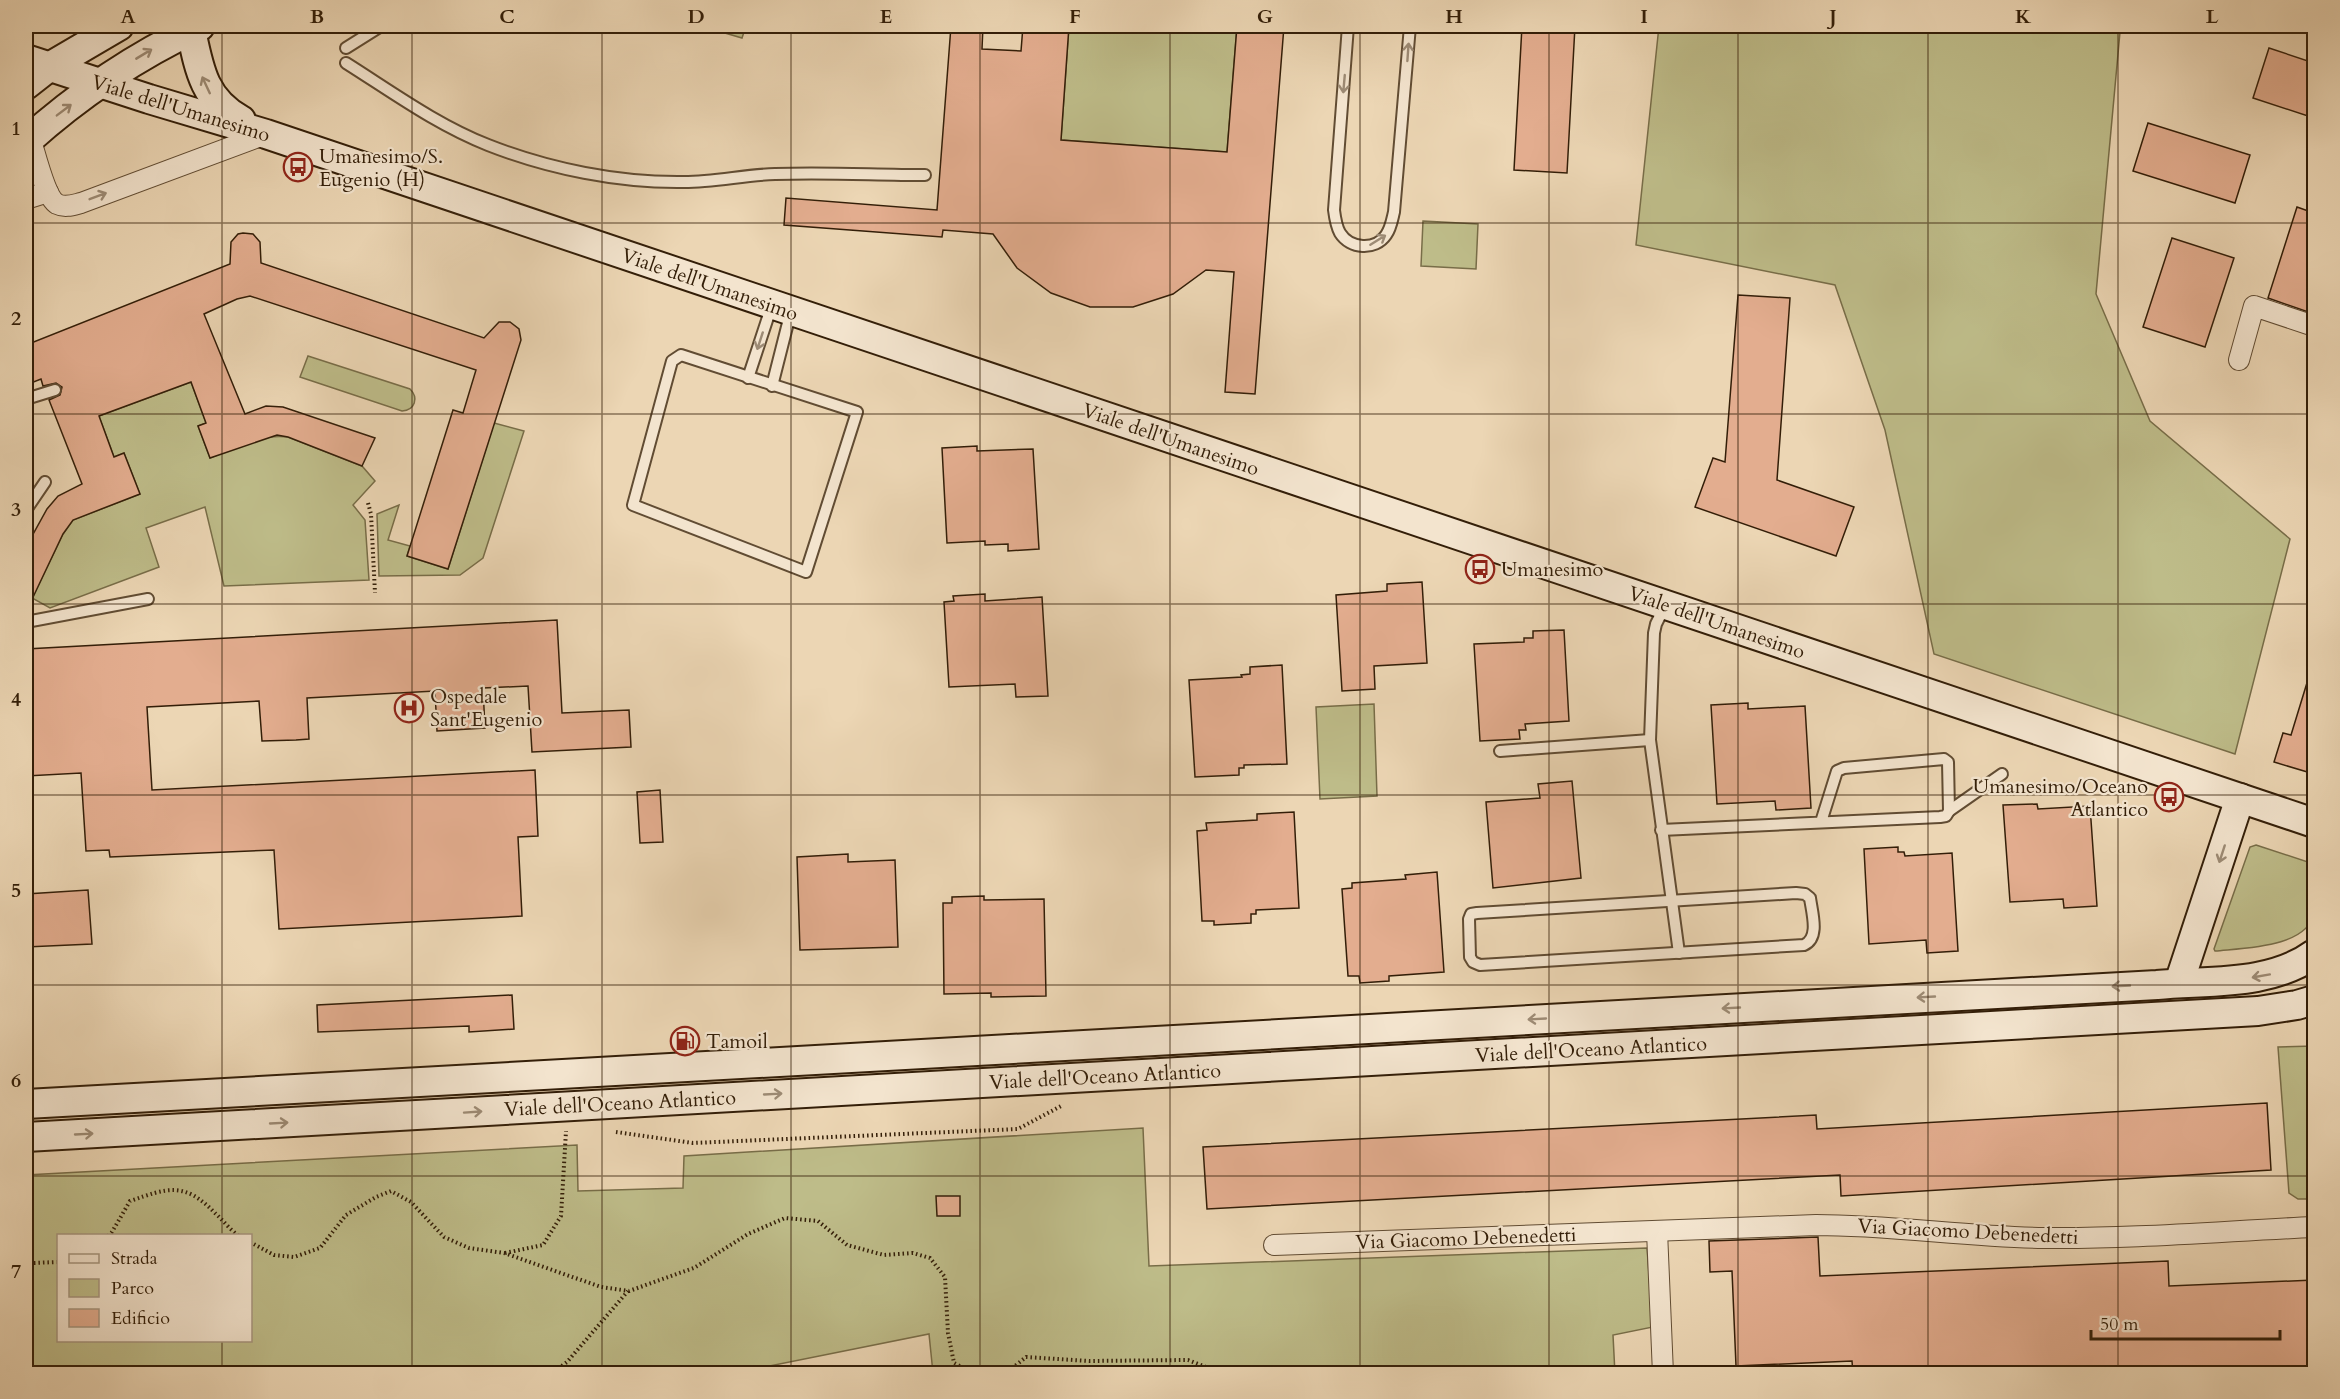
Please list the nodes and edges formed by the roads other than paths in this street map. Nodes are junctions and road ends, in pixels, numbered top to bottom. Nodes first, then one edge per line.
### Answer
1 (119, 26) edge
2 (381, 26) edge
3 (1348, 26) edge
4 (1410, 26) edge
5 (195, 28) edge
6 (346, 48) dead end
7 (37, 63) edge
8 (346, 63) dead end
9 (99, 83) junction
10 (26, 86) edge
11 (266, 134) junction
12 (28, 140) edge
13 (926, 176) dead end
14 (48, 192) junction
15 (26, 199) edge
16 (782, 308) junction
17 (2314, 326) edge
18 (2238, 360) dead end
19 (748, 378) junction
20 (772, 386) junction
21 (56, 390) dead end
22 (26, 399) edge
23 (45, 482) dead end
24 (26, 510) edge
25 (148, 599) dead end
26 (1666, 605) junction
27 (26, 622) edge
28 (1650, 740) junction
29 (1500, 751) dead end
30 (2002, 774) dead end
31 (2240, 798) junction
32 (1949, 811) junction
33 (1821, 822) junction
34 (2314, 823) edge
35 (1661, 830) junction
36 (1671, 900) junction
37 (1679, 953) junction
38 (2314, 954) edge
39 (2179, 982) junction
40 (2314, 1000) edge
41 (26, 1104) edge
42 (26, 1137) edge
43 (2314, 1227) edge
44 (1657, 1231) junction
45 (1274, 1245) dead end
46 (1663, 1374) edge

1 - 7 main road
2 - 6 lane
3 -> 4 lane
9 -> 5 main road
11 -> 5 main road
7 - 9 main road, Viale dell'Umanesimo
7 - 10 main road
8 - 13 lane
9 - 11 main road, Viale dell'Umanesimo
12 -> 9 main road
14 -> 11 street
11 - 16 main road, Viale dell'Umanesimo
12 - 14 street
14 - 15 street
16 -> 19 lane
16 - 20 lane
16 - 26 main road, Viale dell'Umanesimo
17 - 18 street
19 - 20 lane
19 - 20 lane
21 - 22 lane
23 - 24 lane
25 - 27 lane
26 - 28 lane
26 - 31 main road, Viale dell'Umanesimo
28 - 29 lane
28 - 35 lane
30 - 32 lane
31 - 34 main road, Viale dell'Umanesimo
31 -> 39 main road
32 - 33 lane
32 - 33 lane
33 - 35 lane
35 - 36 lane
36 - 37 lane
36 - 37 lane
36 - 37 lane
38 -> 39 main road, Viale dell'Oceano Atlantico
39 -> 41 main road, Viale dell'Oceano Atlantico
42 -> 40 main road, Viale dell'Oceano Atlantico
43 - 44 street, Via Giacomo Debenedetti
44 - 45 street, Via Giacomo Debenedetti
44 - 46 street

